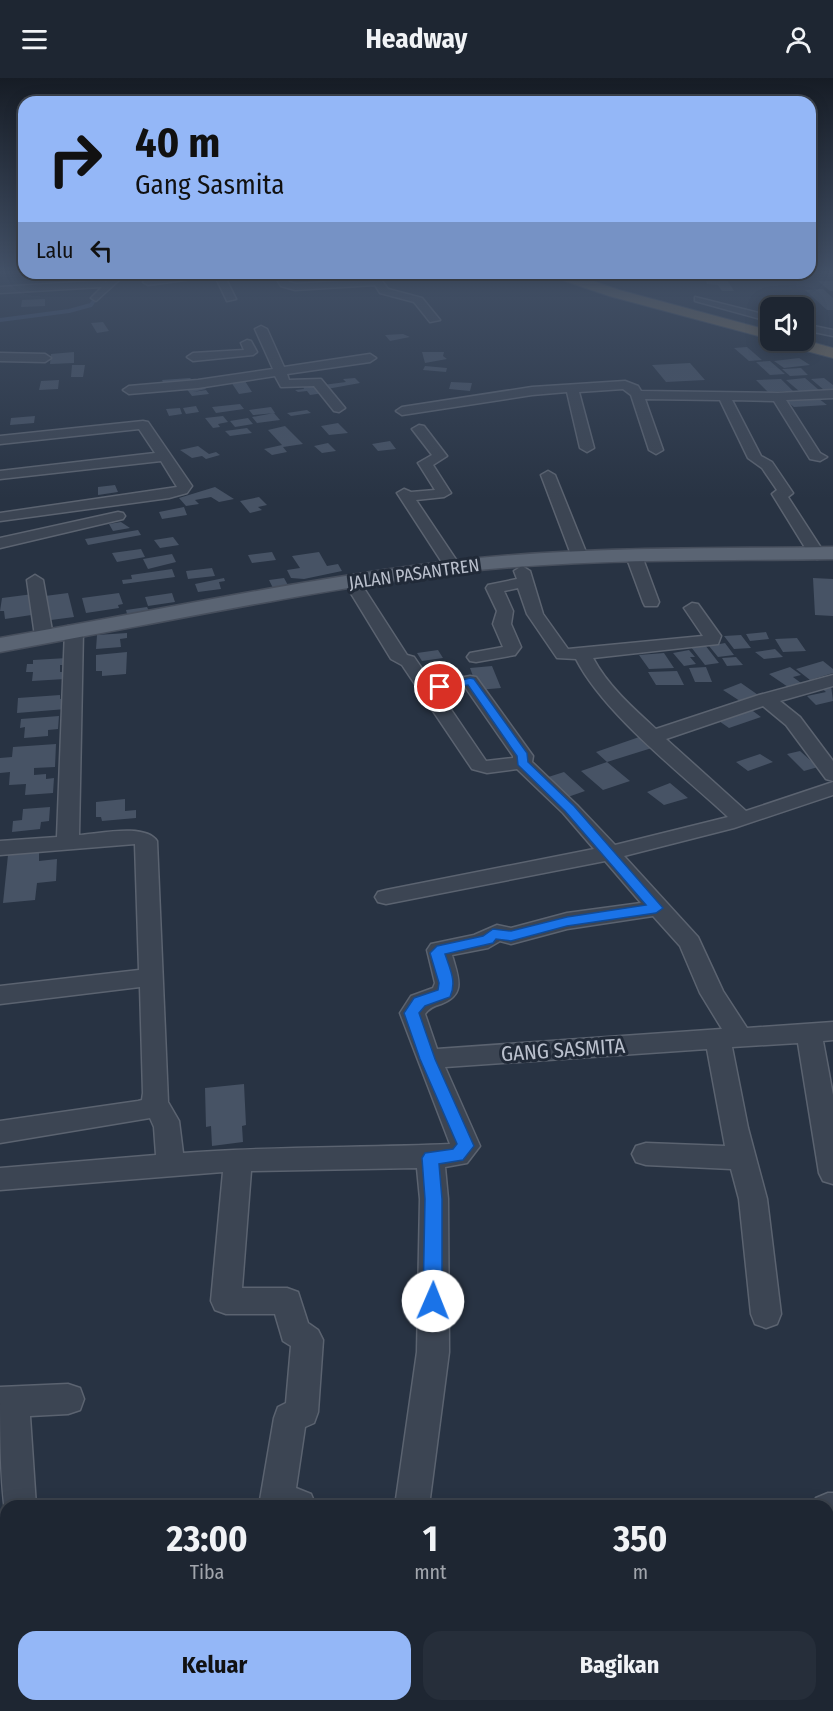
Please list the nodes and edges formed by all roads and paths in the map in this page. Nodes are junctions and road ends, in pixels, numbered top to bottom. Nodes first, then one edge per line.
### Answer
1 (249, 347) edge
2 (269, 347) edge
3 (814, 348) edge
4 (833, 353) edge
5 (193, 357) dead end
6 (45, 358) dead end
7 (370, 358) dead end
8 (0, 359) edge
9 (20, 361) dead end
10 (279, 371) junction
11 (572, 387) junction
12 (129, 390) dead end
13 (833, 394) edge
14 (637, 395) junction
15 (724, 396) junction
16 (778, 397) junction
17 (339, 408) dead end
18 (402, 411) dead end
19 (419, 429) dead end
20 (0, 440) edge
21 (586, 448) dead end
22 (656, 450) dead end
23 (165, 456) junction
24 (820, 457) dead end
25 (0, 475) edge
26 (548, 475) dead end
27 (118, 516) dead end
28 (0, 517) edge
29 (0, 543) edge
30 (825, 554) edge
31 (634, 556) junction
32 (580, 557) junction
33 (519, 561) junction
34 (453, 567) junction
35 (35, 580) dead end
36 (352, 582) junction
37 (524, 583) junction
38 (651, 602) dead end
39 (692, 608) dead end
40 (74, 630) junction
41 (44, 636) junction
42 (550, 638) junction
43 (509, 643) junction
44 (0, 645) edge
45 (582, 654) junction
46 (476, 657) dead end
47 (833, 680) edge
48 (428, 689) junction
49 (766, 699) junction
50 (652, 737) junction
51 (522, 763) junction
52 (833, 775) edge
53 (833, 788) edge
54 (742, 819) junction
55 (68, 842) junction
56 (0, 848) edge
57 (611, 853) junction
58 (386, 897) dead end
59 (656, 908) junction
60 (152, 976) junction
61 (0, 995) edge
62 (821, 1031) edge
63 (729, 1038) junction
64 (428, 1059) junction
65 (154, 1106) junction
66 (0, 1132) edge
67 (169, 1153) dead end
68 (646, 1154) dead end
69 (430, 1158) junction
70 (742, 1158) junction
71 (238, 1160) junction
72 (833, 1173) edge
73 (0, 1179) edge
74 (766, 1314) dead end
75 (68, 1399) dead end
76 (7, 1402) edge
77 (18, 1500) edge
78 (284, 1500) edge
79 (413, 1500) edge

1 - 5 street
2 - 10 street
3 - 4 highway
6 - 8 street
7 - 10 street
8 - 9 street
10 - 12 street
10 - 17 street
11 - 14 street
11 - 18 street
11 - 21 street
13 - 16 street
14 - 15 street
14 - 22 street
15 - 16 street
15 - 30 street
16 - 24 street
19 - 34 street
20 - 23 street
23 - 25 street
23 - 28 street
26 - 32 street
27 - 29 street
30 - 31 main road, JALAN PASANTREN
31 - 32 main road, JALAN PASANTREN
31 - 38 street
32 - 33 main road, JALAN PASANTREN
33 - 34 main road, JALAN PASANTREN
33 - 37 street
34 - 36 main road, JALAN PASANTREN
35 - 41 street
36 - 40 main road, JALAN PASANTREN
36 - 48 street
37 - 42 street
37 - 43 street
39 - 45 street
40 - 41 main road, JALAN PASANTREN
40 - 55 street
41 - 44 main road, JALAN PASANTREN
42 - 43 street
42 - 45 street
43 - 46 street
45 - 50 street
47 - 49 street
48 - 51 street
48 - 51 street
49 - 50 street
49 - 52 street
50 - 54 street
51 - 57 street
53 - 54 street
54 - 57 street
55 - 56 street
55 - 60 street
57 - 58 street
57 - 59 street
59 - 63 street
59 - 64 street
60 - 61 street
60 - 65 street
62 - 63 street, GANG SASMITA
62 - 72 street
63 - 64 street, GANG SASMITA
63 - 70 street
64 - 69 street
65 - 66 street
65 - 67 street
68 - 70 street
69 - 71 street
69 - 79 street
70 - 74 street
71 - 73 street
71 - 78 street
75 - 76 street
76 - 77 street

